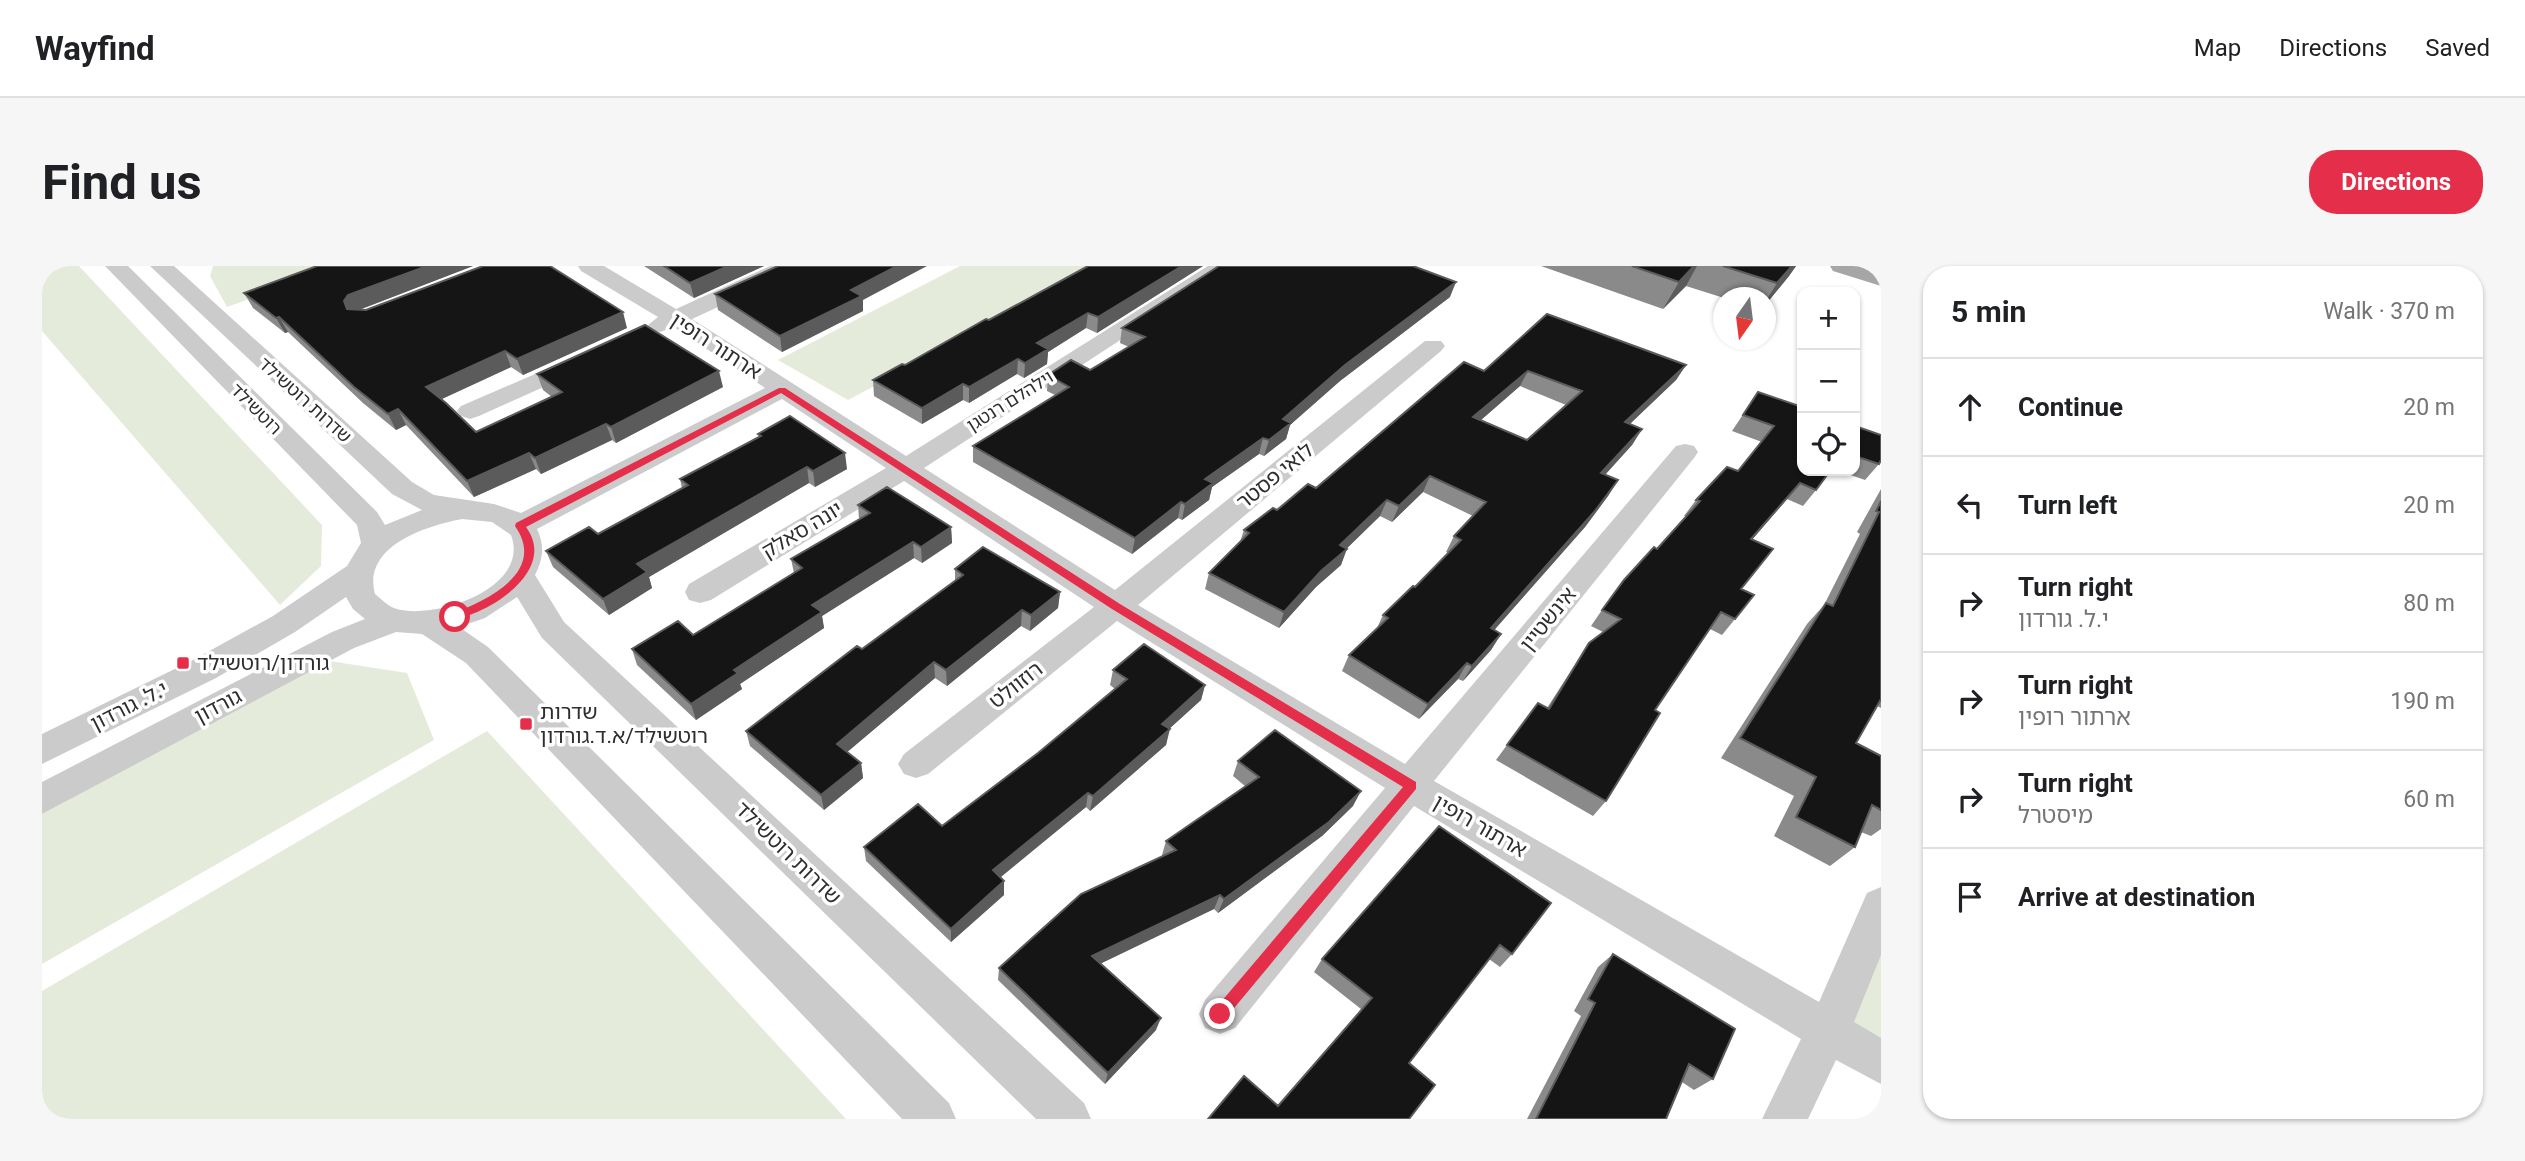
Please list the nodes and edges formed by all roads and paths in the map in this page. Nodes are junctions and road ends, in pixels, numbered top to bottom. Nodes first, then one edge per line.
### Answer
1 (161, 266) edge
2 (589, 266) edge
3 (788, 266) edge
4 (1223, 266) edge
5 (1842, 266) edge
6 (121, 272) edge
7 (1881, 278) edge
8 (675, 318) junction
9 (642, 333) edge
10 (1433, 346) dead end
11 (605, 350) edge
12 (782, 390) junction
13 (470, 411) dead end
14 (1685, 452) dead end
15 (904, 468) junction
16 (462, 510) junction
17 (520, 526) junction
18 (367, 559) junction
19 (520, 576) junction
20 (700, 592) dead end
21 (1116, 606) junction
22 (412, 621) junction
23 (42, 751) edge
24 (916, 764) dead end
25 (1411, 786) junction
26 (42, 799) edge
27 (1881, 905) edge
28 (1220, 1014) dead end
29 (1828, 1030) junction
30 (1881, 1062) edge
31 (933, 1119) edge
32 (1068, 1119) edge
33 (1785, 1119) edge

1 - 6 street
1 - 16 street, שדרות רוטשילד
2 - 8 street, ארתור רופין
3 - 8 street
4 - 15 street, וילהלם רנטגן
5 - 7 main road
6 - 18 street, רוטשילד
8 - 9 street
8 - 12 street, ארתור רופין
10 - 21 street, לואי פסטר
11 - 13 street
12 - 15 street, ארתור רופין
12 - 17 street
14 - 25 street, אינשטיין
15 - 20 street, יונה סאלק
15 - 21 street, ארתור רופין
16 - 17 street
16 - 18 street
17 - 19 street
18 - 22 street
18 - 23 street, י.ל. גורדון
19 - 22 street
19 - 32 street, שדרות רוטשילד
21 - 24 street, רוזוולט
21 - 25 street, ארתור רופין
22 - 26 street, גורדון
22 - 31 street
25 - 28 street, אינשטיין
25 - 29 street, ארתור רופין
27 - 29 street
29 - 30 street, ארתור רופין
29 - 33 street

